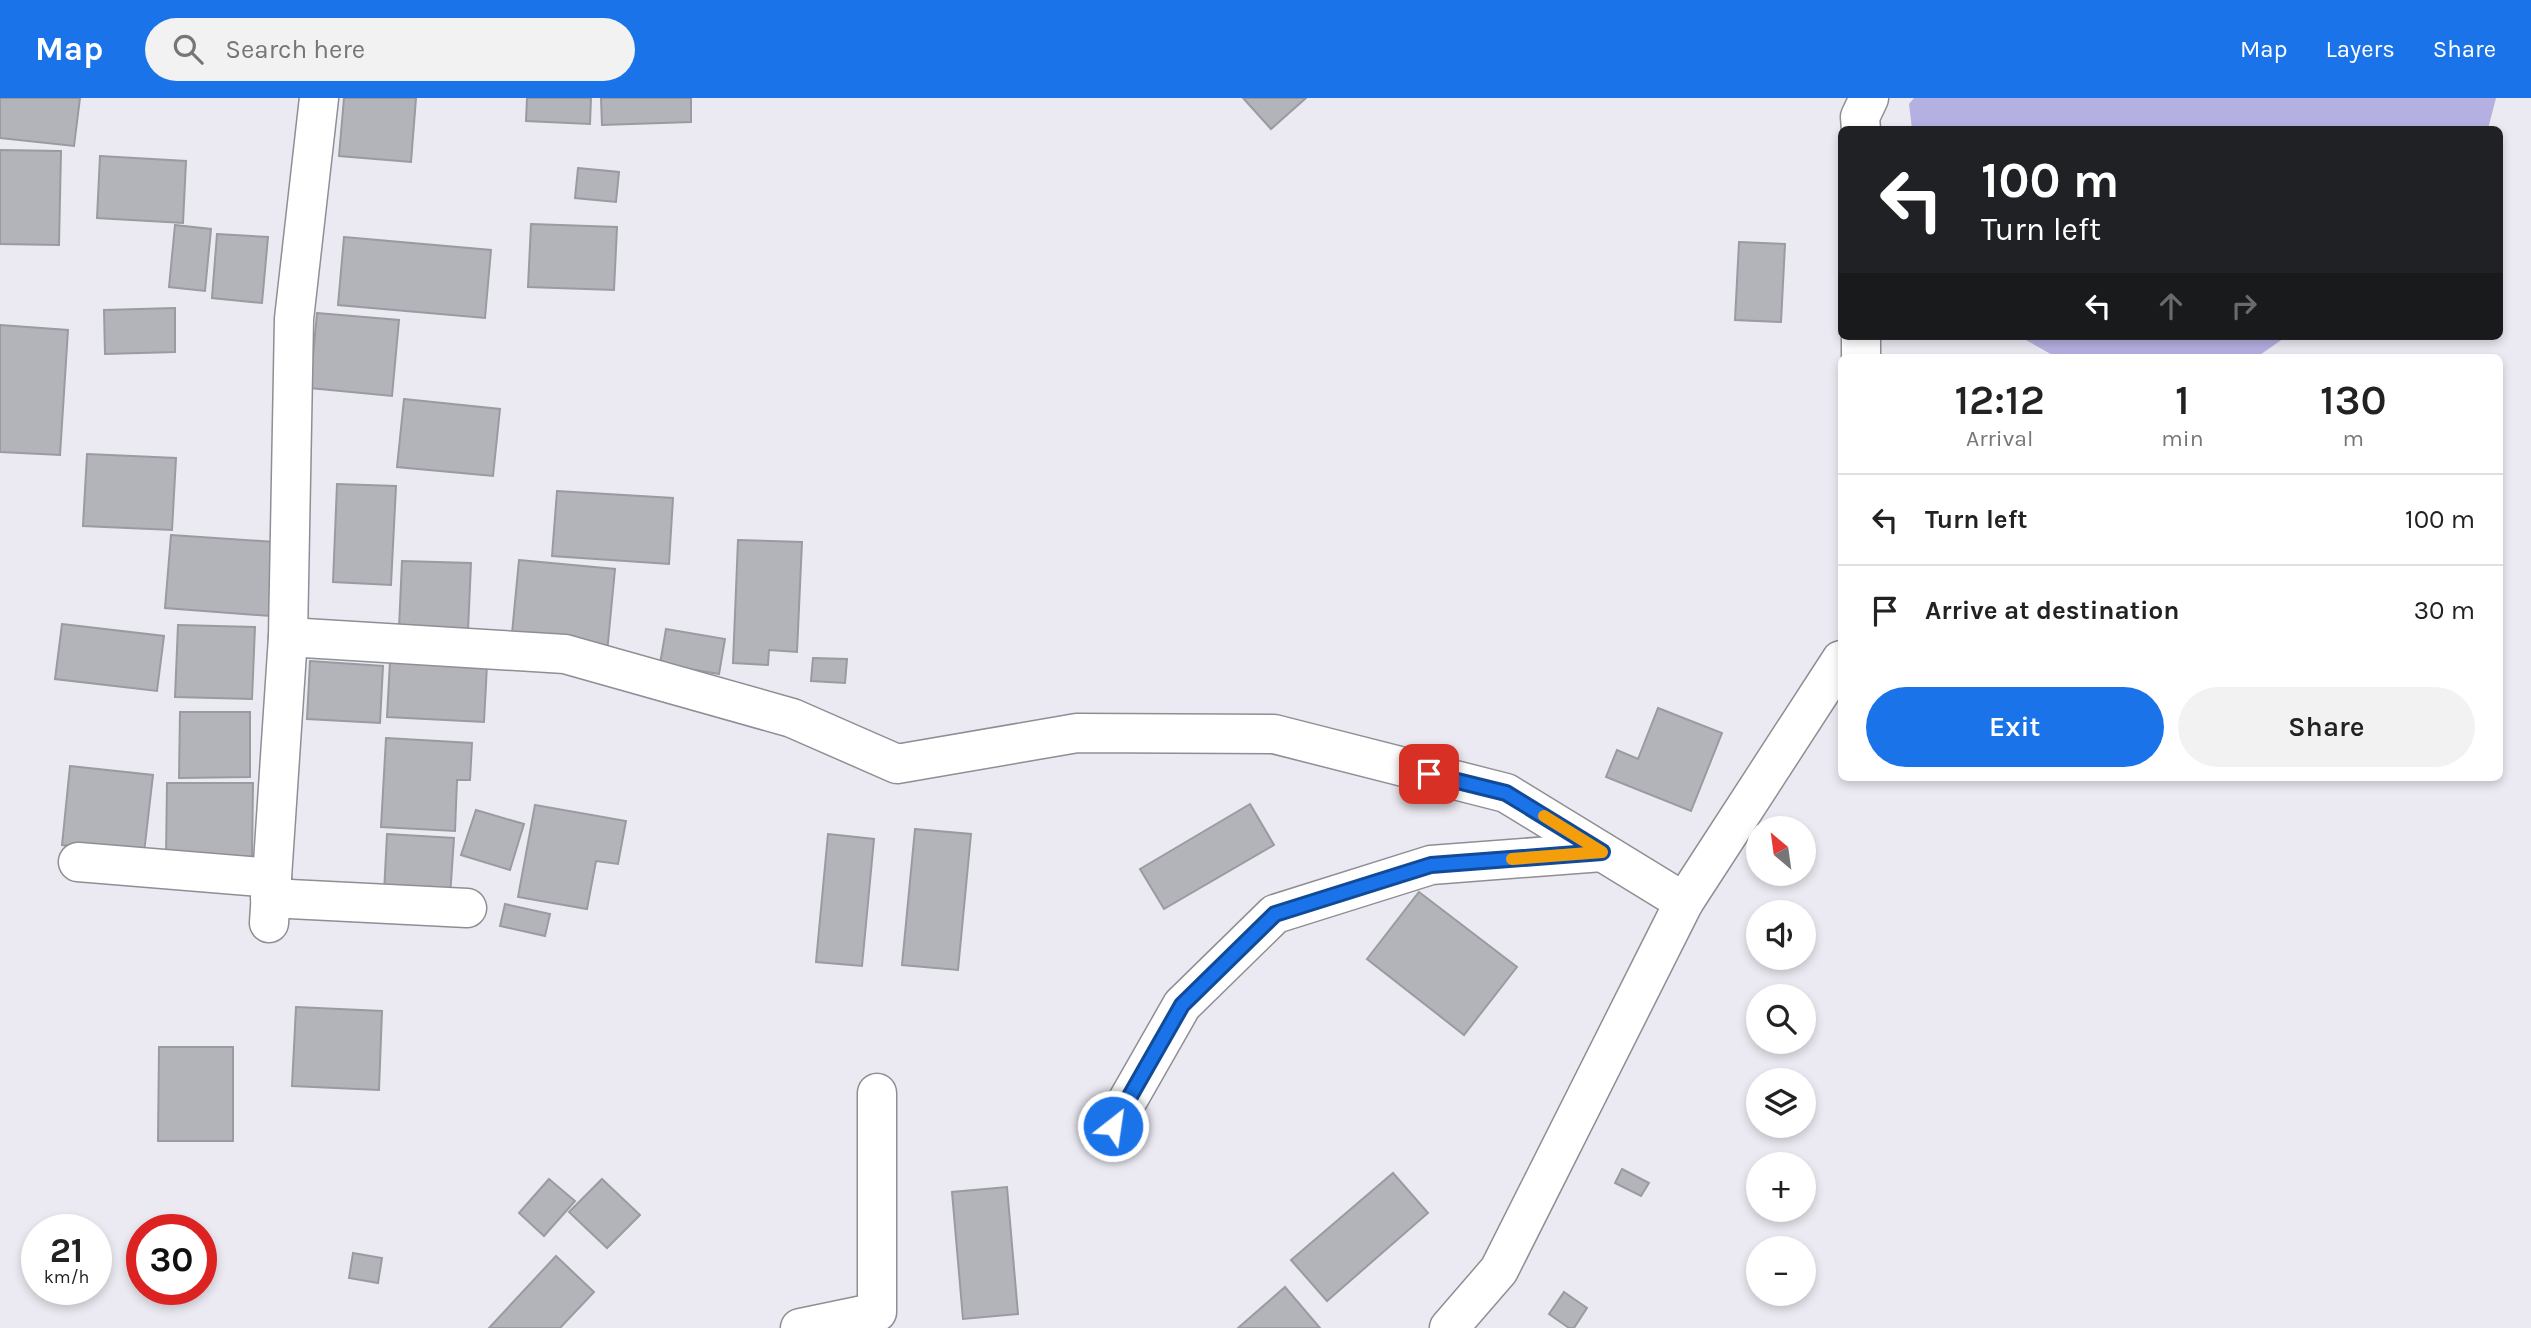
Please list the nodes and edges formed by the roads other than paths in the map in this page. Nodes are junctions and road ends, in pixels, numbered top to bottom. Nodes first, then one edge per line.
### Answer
1 (319, 98) edge
2 (1869, 98) edge
3 (1860, 126) edge
4 (288, 637) junction
5 (1838, 665) edge
6 (1602, 852) junction
7 (78, 862) dead end
8 (270, 900) junction
9 (1684, 902) junction
10 (467, 908) dead end
11 (877, 1093) dead end
12 (1113, 1126) dead end
13 (800, 1328) edge
14 (1449, 1328) edge

1 - 4 street
2 - 3 street
4 - 6 street
4 - 8 street
5 - 9 street
6 - 9 street
6 - 12 street
7 - 8 street
8 - 10 street
9 - 14 street
11 - 13 street

